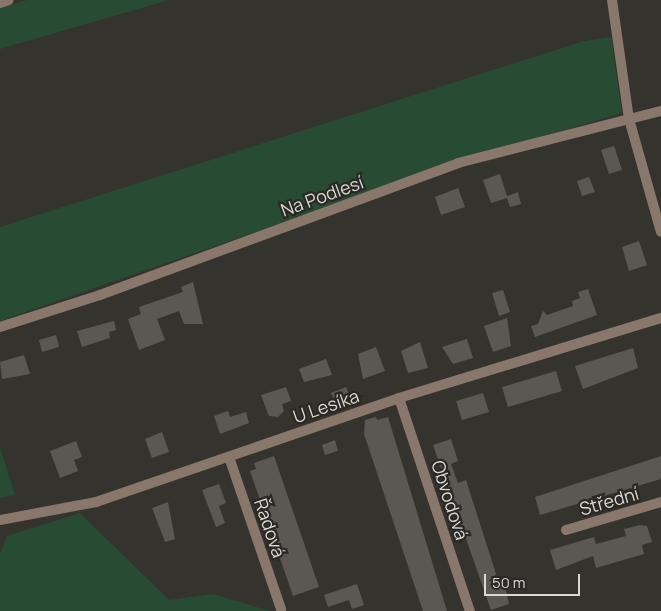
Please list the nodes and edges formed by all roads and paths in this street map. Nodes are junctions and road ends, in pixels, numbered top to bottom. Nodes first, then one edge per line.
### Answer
1 (10, 0) edge
2 (612, 0) edge
3 (0, 3) edge
4 (661, 111) edge
5 (628, 119) junction
6 (661, 232) edge
7 (661, 318) edge
8 (0, 327) edge
9 (399, 398) junction
10 (229, 457) junction
11 (661, 502) edge
12 (0, 520) edge
13 (566, 530) dead end
14 (281, 609) dead end
15 (470, 611) edge

1 - 3 street
2 - 5 street
4 - 5 street, Na Podlesí
5 - 6 street
5 - 8 street, Na Podlesí
7 - 9 street, U Lesíka
9 - 10 street, U Lesíka
9 - 15 street, Obvodová
10 - 12 street, U Lesíka
10 - 14 street, Řadová
11 - 13 street, Střední

